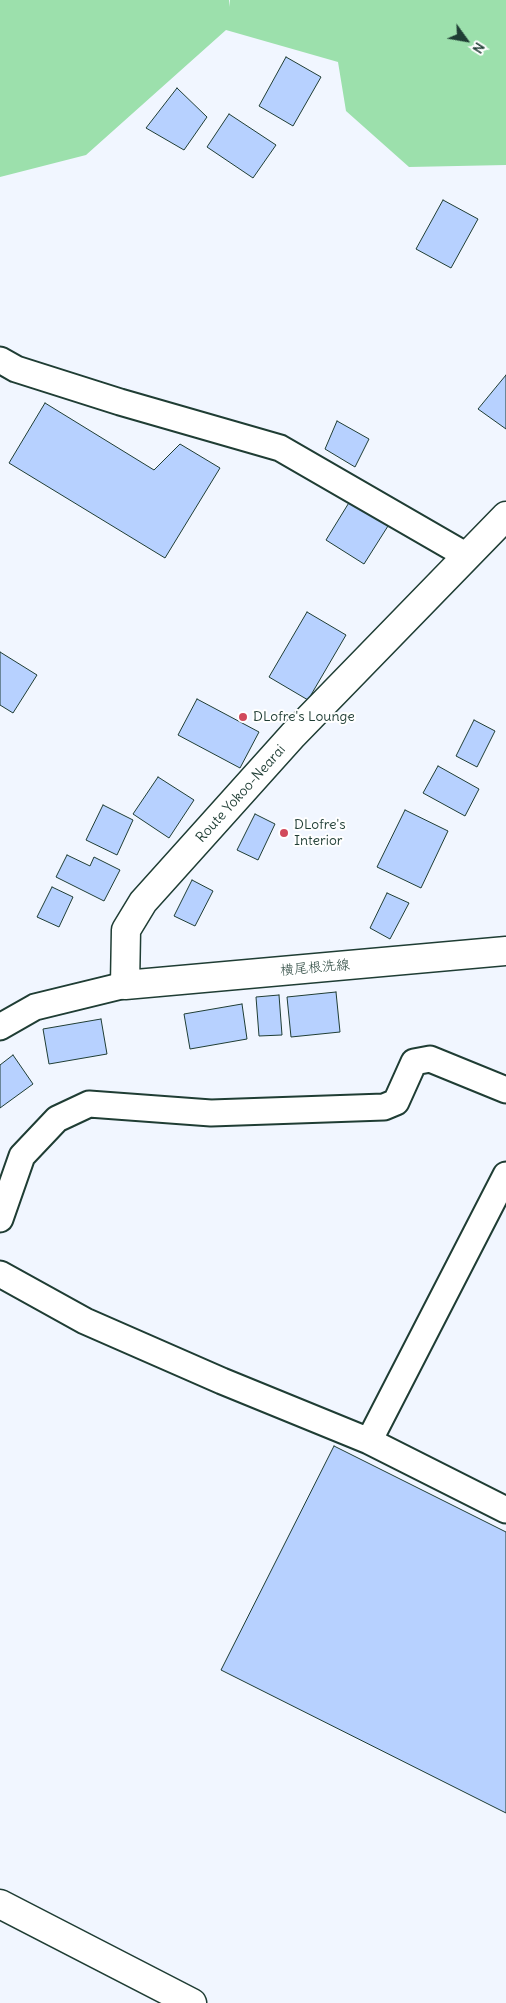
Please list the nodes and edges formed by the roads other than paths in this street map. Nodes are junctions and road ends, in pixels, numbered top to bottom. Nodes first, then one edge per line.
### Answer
1 (0, 360) edge
2 (506, 516) edge
3 (468, 556) junction
4 (506, 951) edge
5 (125, 985) junction
6 (0, 1027) edge
7 (506, 1090) edge
8 (506, 1175) edge
9 (0, 1219) edge
10 (0, 1274) edge
11 (369, 1441) junction
12 (506, 1510) edge
13 (0, 1904) edge
14 (192, 2003) edge

1 - 3 street
2 - 3 main road, Route Yokoo-Nearai
3 - 5 main road, Route Yokoo-Nearai
4 - 5 main road, 横尾根洗線
5 - 6 street
7 - 9 street
8 - 11 street
10 - 11 street
11 - 12 street
13 - 14 main road

